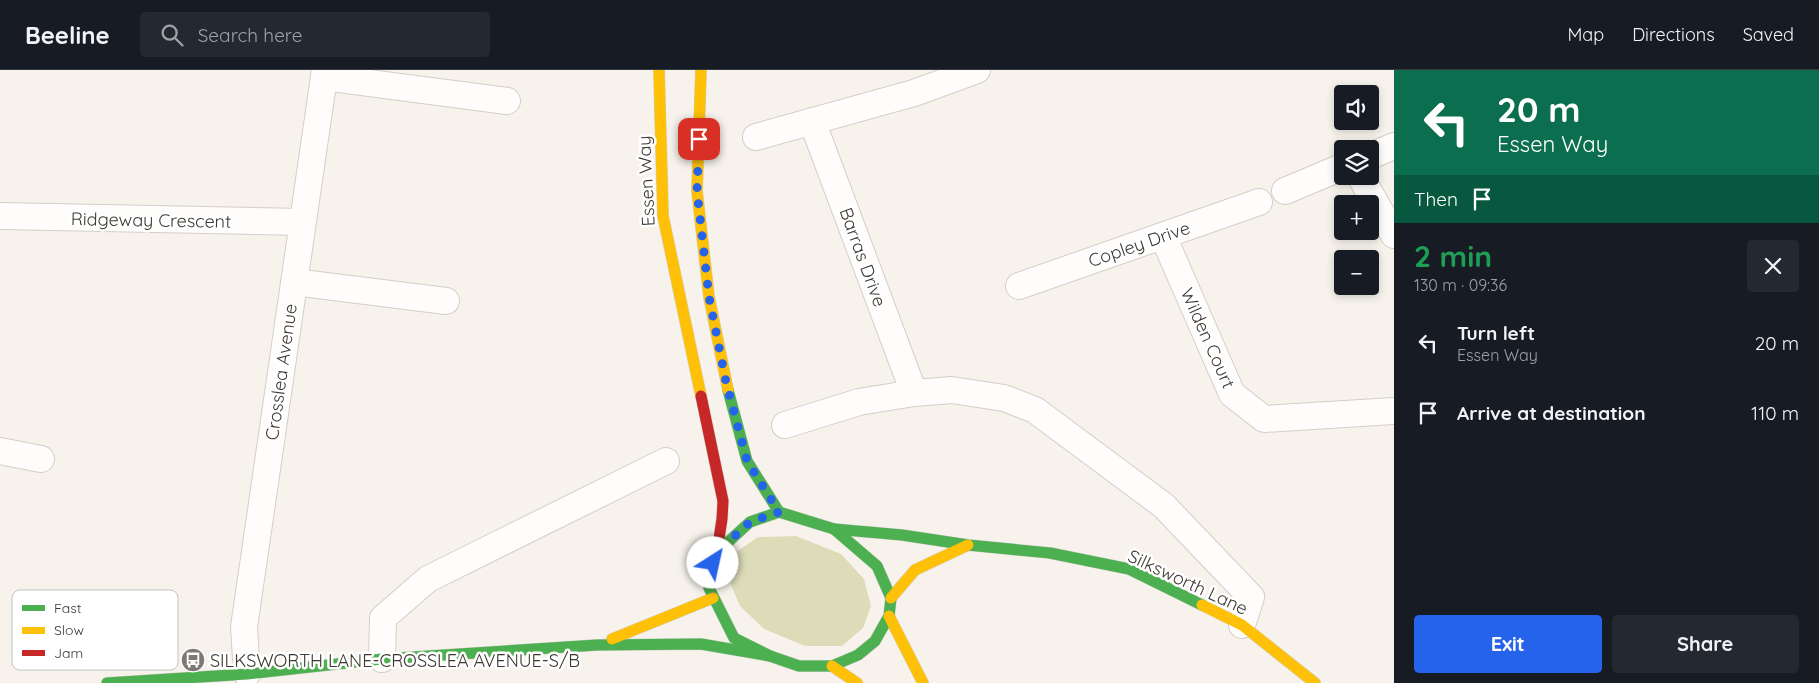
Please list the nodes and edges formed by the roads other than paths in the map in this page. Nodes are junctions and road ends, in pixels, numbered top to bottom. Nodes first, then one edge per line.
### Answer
1 (659, 70) edge
2 (700, 70) edge
3 (977, 70) edge
4 (325, 73) edge
5 (507, 101) dead end
6 (812, 122) junction
7 (756, 138) dead end
8 (1394, 146) edge
9 (1379, 152) edge
10 (1334, 171) edge
11 (1365, 185) edge
12 (1285, 191) dead end
13 (1259, 202) dead end
14 (0, 216) edge
15 (302, 222) junction
16 (1394, 234) edge
17 (1163, 236) junction
18 (294, 282) junction
19 (1019, 286) dead end
20 (446, 301) dead end
21 (914, 393) junction
22 (1394, 411) edge
23 (785, 425) dead end
24 (0, 451) edge
25 (41, 459) dead end
26 (666, 462) dead end
27 (779, 512) junction
28 (834, 529) junction
29 (968, 545) junction
30 (717, 552) junction
31 (713, 598) junction
32 (892, 598) junction
33 (889, 616) junction
34 (1242, 625) junction
35 (597, 645) junction
36 (770, 656) junction
37 (382, 659) junction
38 (832, 666) junction
39 (247, 674) junction
40 (107, 683) edge
41 (857, 683) edge
42 (923, 683) edge
43 (1315, 683) edge

1 - 30 main road, Essen Way
2 - 27 main road
3 - 6 street
4 - 5 street
4 - 15 street, Crosslea Avenue
6 - 7 street
6 - 21 street, Barras Drive
8 - 9 street
10 - 12 street
11 - 16 street
13 - 17 street, Copley Drive
14 - 15 street, Ridgeway Crescent
15 - 18 street, Crosslea Avenue
17 - 19 street, Copley Drive
17 - 22 street, Wilden Court
18 - 20 street
18 - 39 street, Crosslea Avenue
21 - 23 street
21 - 34 street
24 - 25 street
26 - 37 street
27 - 28 main road
27 - 30 main road
28 - 29 main road, Silksworth Lane
28 - 32 main road
29 - 32 main road
29 - 34 main road, Silksworth Lane
30 - 31 main road
31 - 35 main road
31 - 36 main road
32 - 33 main road
33 - 38 main road
33 - 42 main road
34 - 43 main road, Silksworth Lane
35 - 36 main road
35 - 37 main road
36 - 38 main road
37 - 39 main road
38 - 41 main road
39 - 40 main road

